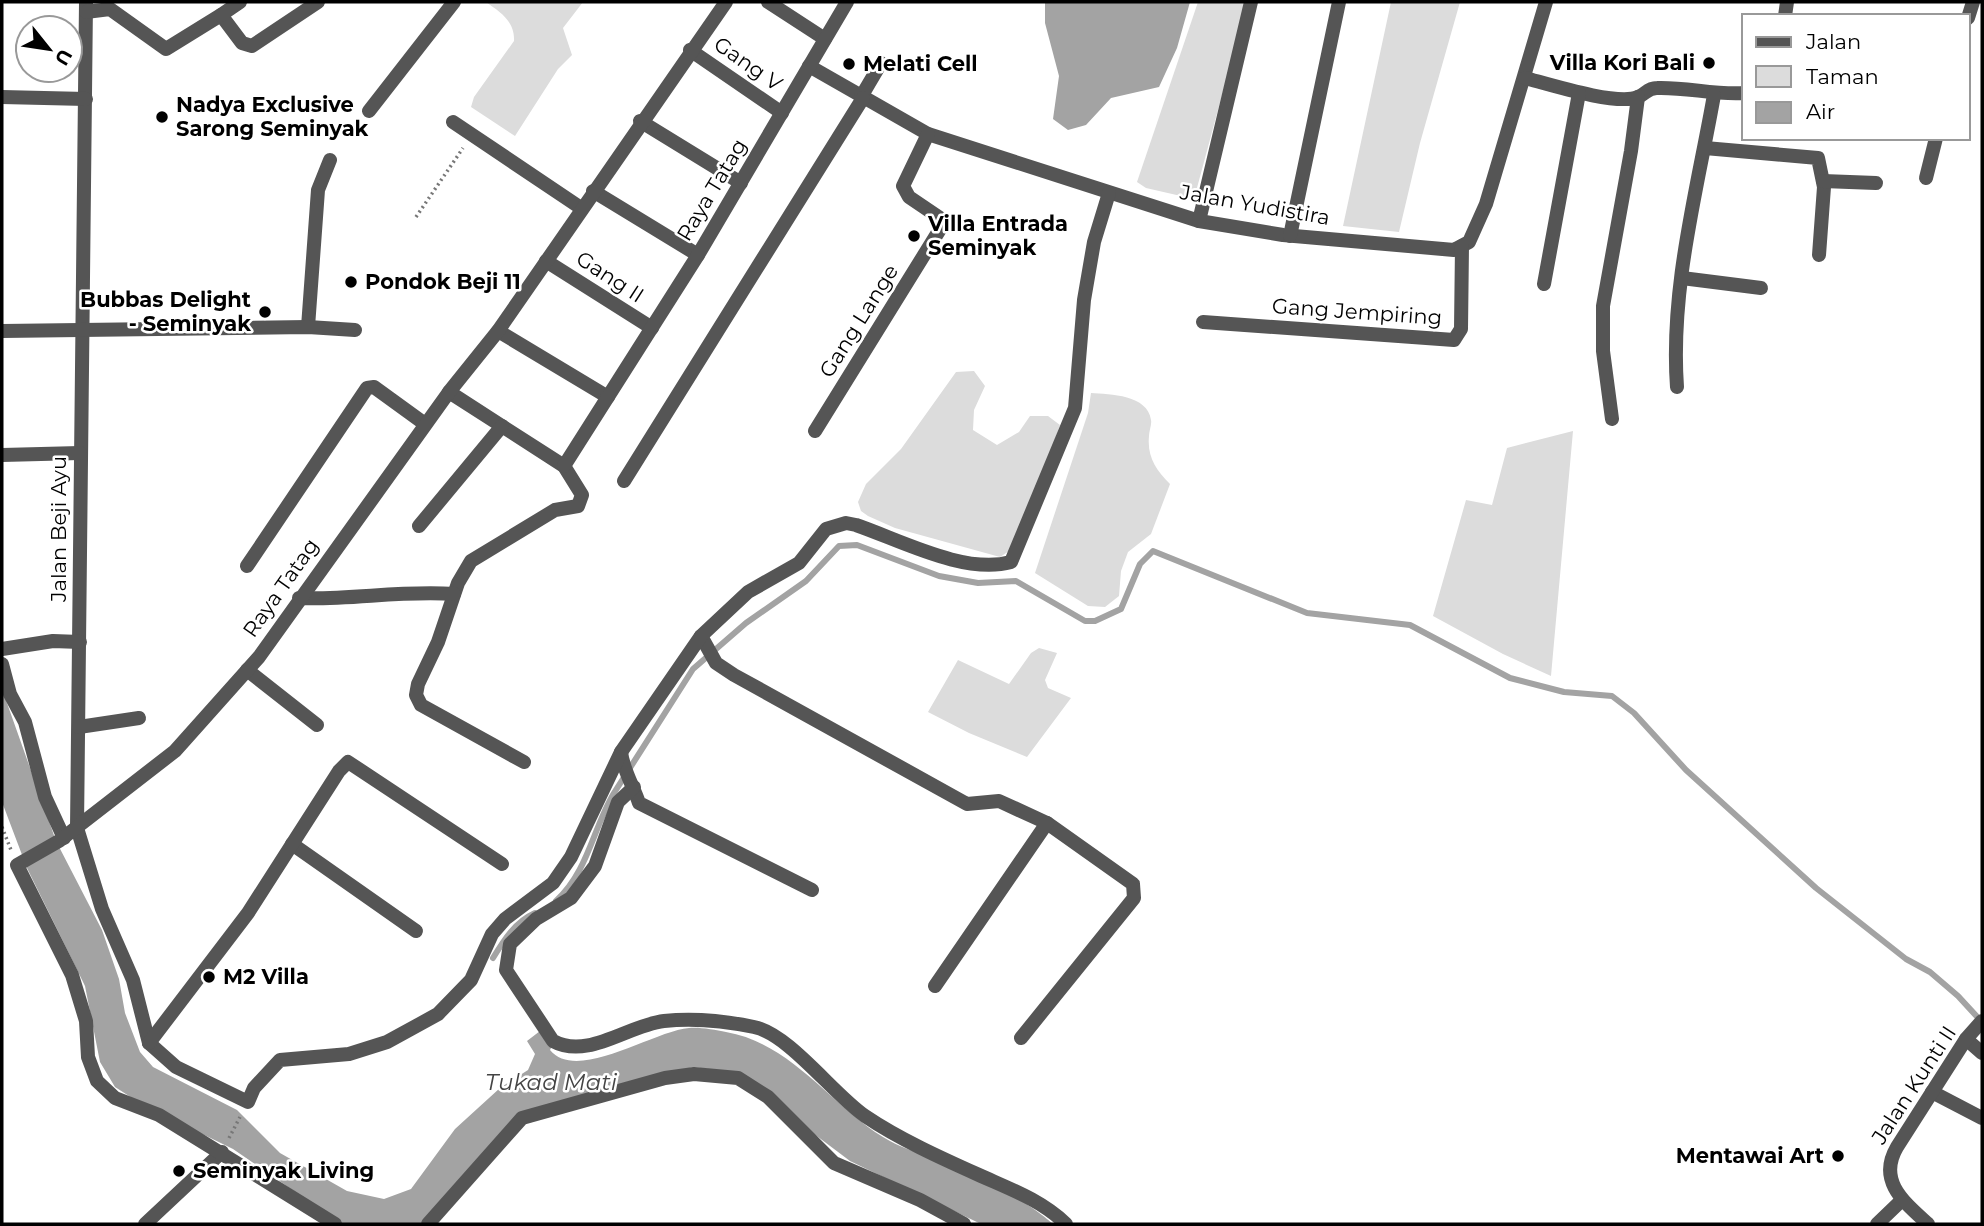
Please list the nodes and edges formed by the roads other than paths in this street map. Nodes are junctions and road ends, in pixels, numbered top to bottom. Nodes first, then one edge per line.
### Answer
1 (240, 2) edge
2 (318, 2) edge
3 (454, 2) edge
4 (726, 2) edge
5 (768, 2) edge
6 (847, 2) edge
7 (1251, 2) edge
8 (1339, 2) edge
9 (1546, 2) edge
10 (86, 7) edge
11 (221, 15) junction
12 (825, 39) junction
13 (690, 50) junction
14 (881, 63) dead end
15 (809, 66) junction
16 (1525, 78) junction
17 (1579, 93) junction
18 (1742, 93) edge
19 (1714, 95) junction
20 (2, 97) edge
21 (862, 97) junction
22 (1638, 97) junction
23 (86, 99) junction
24 (369, 111) dead end
25 (782, 113) junction
26 (640, 121) junction
27 (453, 122) dead end
28 (928, 134) junction
29 (1936, 140) edge
30 (1705, 148) junction
31 (330, 160) dead end
32 (1926, 178) dead end
33 (1823, 181) junction
34 (741, 183) junction
35 (1876, 183) dead end
36 (593, 191) junction
37 (1109, 193) junction
38 (581, 208) junction
39 (1199, 221) junction
40 (1290, 236) junction
41 (1462, 246) junction
42 (698, 255) junction
43 (1819, 255) dead end
44 (546, 261) junction
45 (1682, 278) junction
46 (1544, 284) dead end
47 (1761, 288) dead end
48 (1203, 322) dead end
49 (308, 327) junction
50 (652, 328) junction
51 (355, 330) dead end
52 (2, 331) edge
53 (82, 331) junction
54 (498, 331) junction
55 (1677, 387) dead end
56 (449, 392) junction
57 (608, 397) junction
58 (1612, 419) dead end
59 (425, 424) junction
60 (502, 426) junction
61 (815, 430) dead end
62 (80, 453) junction
63 (2, 455) edge
64 (564, 466) junction
65 (624, 481) dead end
66 (419, 526) dead end
67 (247, 566) dead end
68 (454, 594) junction
69 (299, 598) junction
70 (80, 642) junction
71 (704, 642) junction
72 (2, 649) edge
73 (2, 664) edge
74 (247, 670) junction
75 (139, 718) dead end
76 (317, 725) dead end
77 (79, 727) junction
78 (622, 759) junction
79 (524, 762) dead end
80 (633, 783) junction
81 (1047, 824) junction
82 (77, 828) junction
83 (62, 839) junction
84 (292, 844) junction
85 (502, 864) dead end
86 (812, 890) dead end
87 (416, 931) dead end
88 (935, 986) dead end
89 (1982, 1021) edge
90 (1021, 1038) dead end
91 (1966, 1039) junction
92 (149, 1043) junction
93 (1982, 1054) edge
94 (1932, 1091) junction
95 (1982, 1118) edge
96 (223, 1150) junction
97 (1902, 1200) junction
98 (145, 1224) edge
99 (335, 1224) edge
100 (428, 1224) edge
101 (964, 1224) edge
102 (1066, 1224) edge
103 (1877, 1224) edge
104 (1928, 1224) edge

1 - 11 street
2 - 11 street
3 - 24 street
4 - 13 street, Raya Tatag
5 - 12 street
6 - 12 street, Raya Tatag
7 - 39 street
8 - 40 street
9 - 16 street
10 - 11 street
10 - 23 street, Jalan Beji Ayu
12 - 15 street, Raya Tatag
13 - 25 street, Gang V
13 - 26 street, Raya Tatag
14 - 21 street
15 - 21 street, Jalan Yudistira
15 - 25 street, Raya Tatag
16 - 17 street
16 - 41 street
17 - 22 street
17 - 46 street
18 - 19 street
19 - 22 street
19 - 30 street
20 - 23 street
21 - 28 street, Jalan Yudistira
21 - 65 street
22 - 58 street
23 - 53 street, Jalan Beji Ayu
25 - 34 street, Raya Tatag
26 - 34 street
26 - 36 street, Raya Tatag
27 - 38 street
28 - 37 street, Jalan Yudistira
28 - 61 street, Gang Lange
29 - 32 street
30 - 33 street
30 - 45 street
31 - 49 street
33 - 35 street
33 - 43 street
34 - 42 street, Raya Tatag
36 - 38 street, Raya Tatag
36 - 42 street
37 - 39 street, Jalan Yudistira
37 - 71 street
38 - 44 street, Raya Tatag
39 - 40 street, Jalan Yudistira
40 - 41 street, Jalan Yudistira
41 - 48 street, Gang Jempiring
42 - 50 street, Raya Tatag
44 - 50 street, Gang II
44 - 54 street, Raya Tatag
45 - 47 street
45 - 55 street
49 - 51 street
49 - 53 street
50 - 57 street, Raya Tatag
52 - 53 street
53 - 62 street, Jalan Beji Ayu
54 - 56 street, Raya Tatag
54 - 57 street
56 - 59 street, Raya Tatag
56 - 60 street
57 - 64 street, Raya Tatag
59 - 67 street
59 - 69 street, Raya Tatag
60 - 64 street
60 - 66 street
62 - 63 street
62 - 70 street, Jalan Beji Ayu
64 - 68 street
68 - 69 street
68 - 79 street
69 - 74 street, Raya Tatag
70 - 72 street
70 - 77 street, Jalan Beji Ayu
71 - 78 street
71 - 81 street
73 - 83 street
74 - 76 street
74 - 82 street, Raya Tatag
75 - 77 street
77 - 82 street, Jalan Beji Ayu
78 - 80 street
78 - 92 street
80 - 86 street
80 - 102 street
81 - 88 street
81 - 90 street
82 - 83 street, Raya Tatag
82 - 92 street, Jalan Beji Ayu
83 - 96 street, Raya Tatag
84 - 85 street
84 - 87 street
84 - 92 street
89 - 91 street, Jalan Kunti II
91 - 93 street
91 - 94 street, Jalan Kunti II
94 - 95 street
94 - 97 street, Jalan Kunti II
96 - 98 street
96 - 99 street
97 - 103 street
97 - 104 street
100 - 101 street

